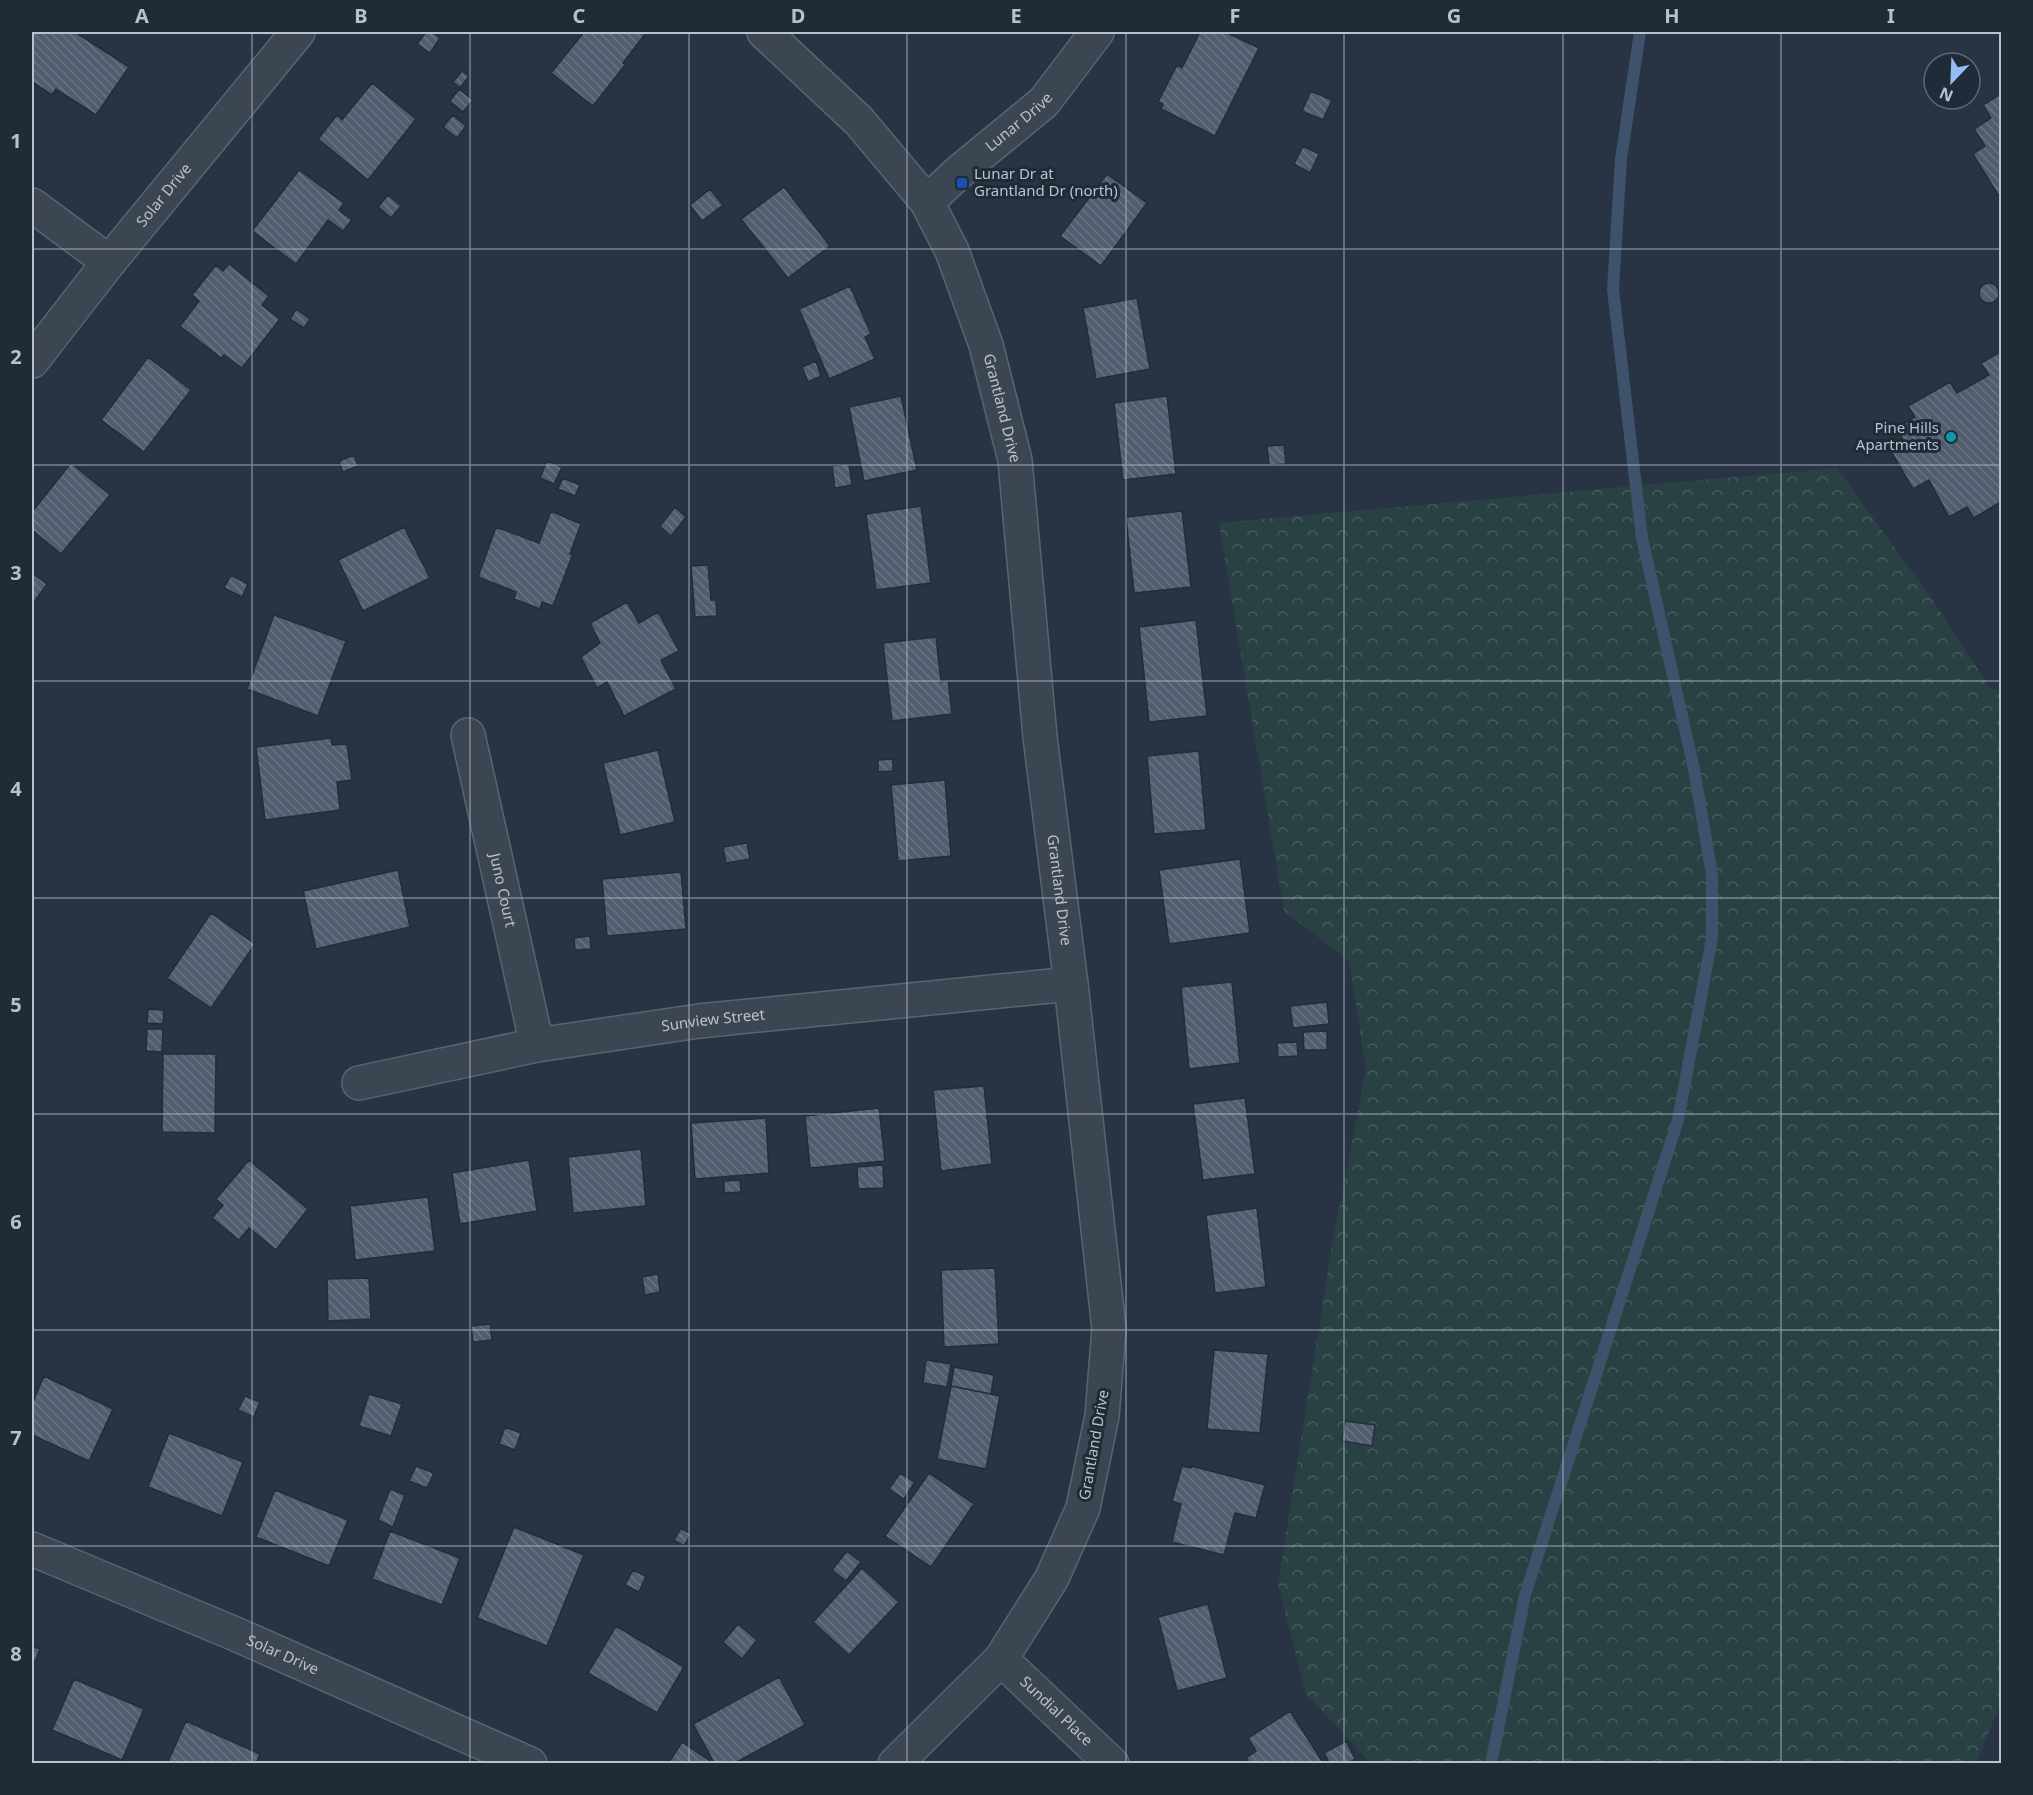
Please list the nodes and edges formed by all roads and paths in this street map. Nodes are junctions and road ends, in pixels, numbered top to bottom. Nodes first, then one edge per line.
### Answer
1 (298, 32) edge
2 (764, 32) edge
3 (1097, 32) edge
4 (927, 202) junction
5 (32, 205) edge
6 (109, 262) junction
7 (32, 361) edge
8 (468, 735) dead end
9 (1071, 984) junction
10 (537, 1045) junction
11 (359, 1083) dead end
12 (32, 1550) edge
13 (1001, 1659) junction
14 (530, 1764) edge
15 (895, 1764) edge
16 (1112, 1764) edge

1 - 6 street, Solar Drive
2 - 4 street, Grantland Drive
3 - 4 street, Lunar Drive
4 - 9 street, Grantland Drive
5 - 6 street
6 - 7 street, Solar Drive
8 - 10 street, Juno Court
9 - 10 street, Sunview Street
9 - 13 street, Grantland Drive
10 - 11 street, Sunview Street
12 - 14 street, Solar Drive
13 - 15 street, Grantland Drive
13 - 16 street, Sundial Place

